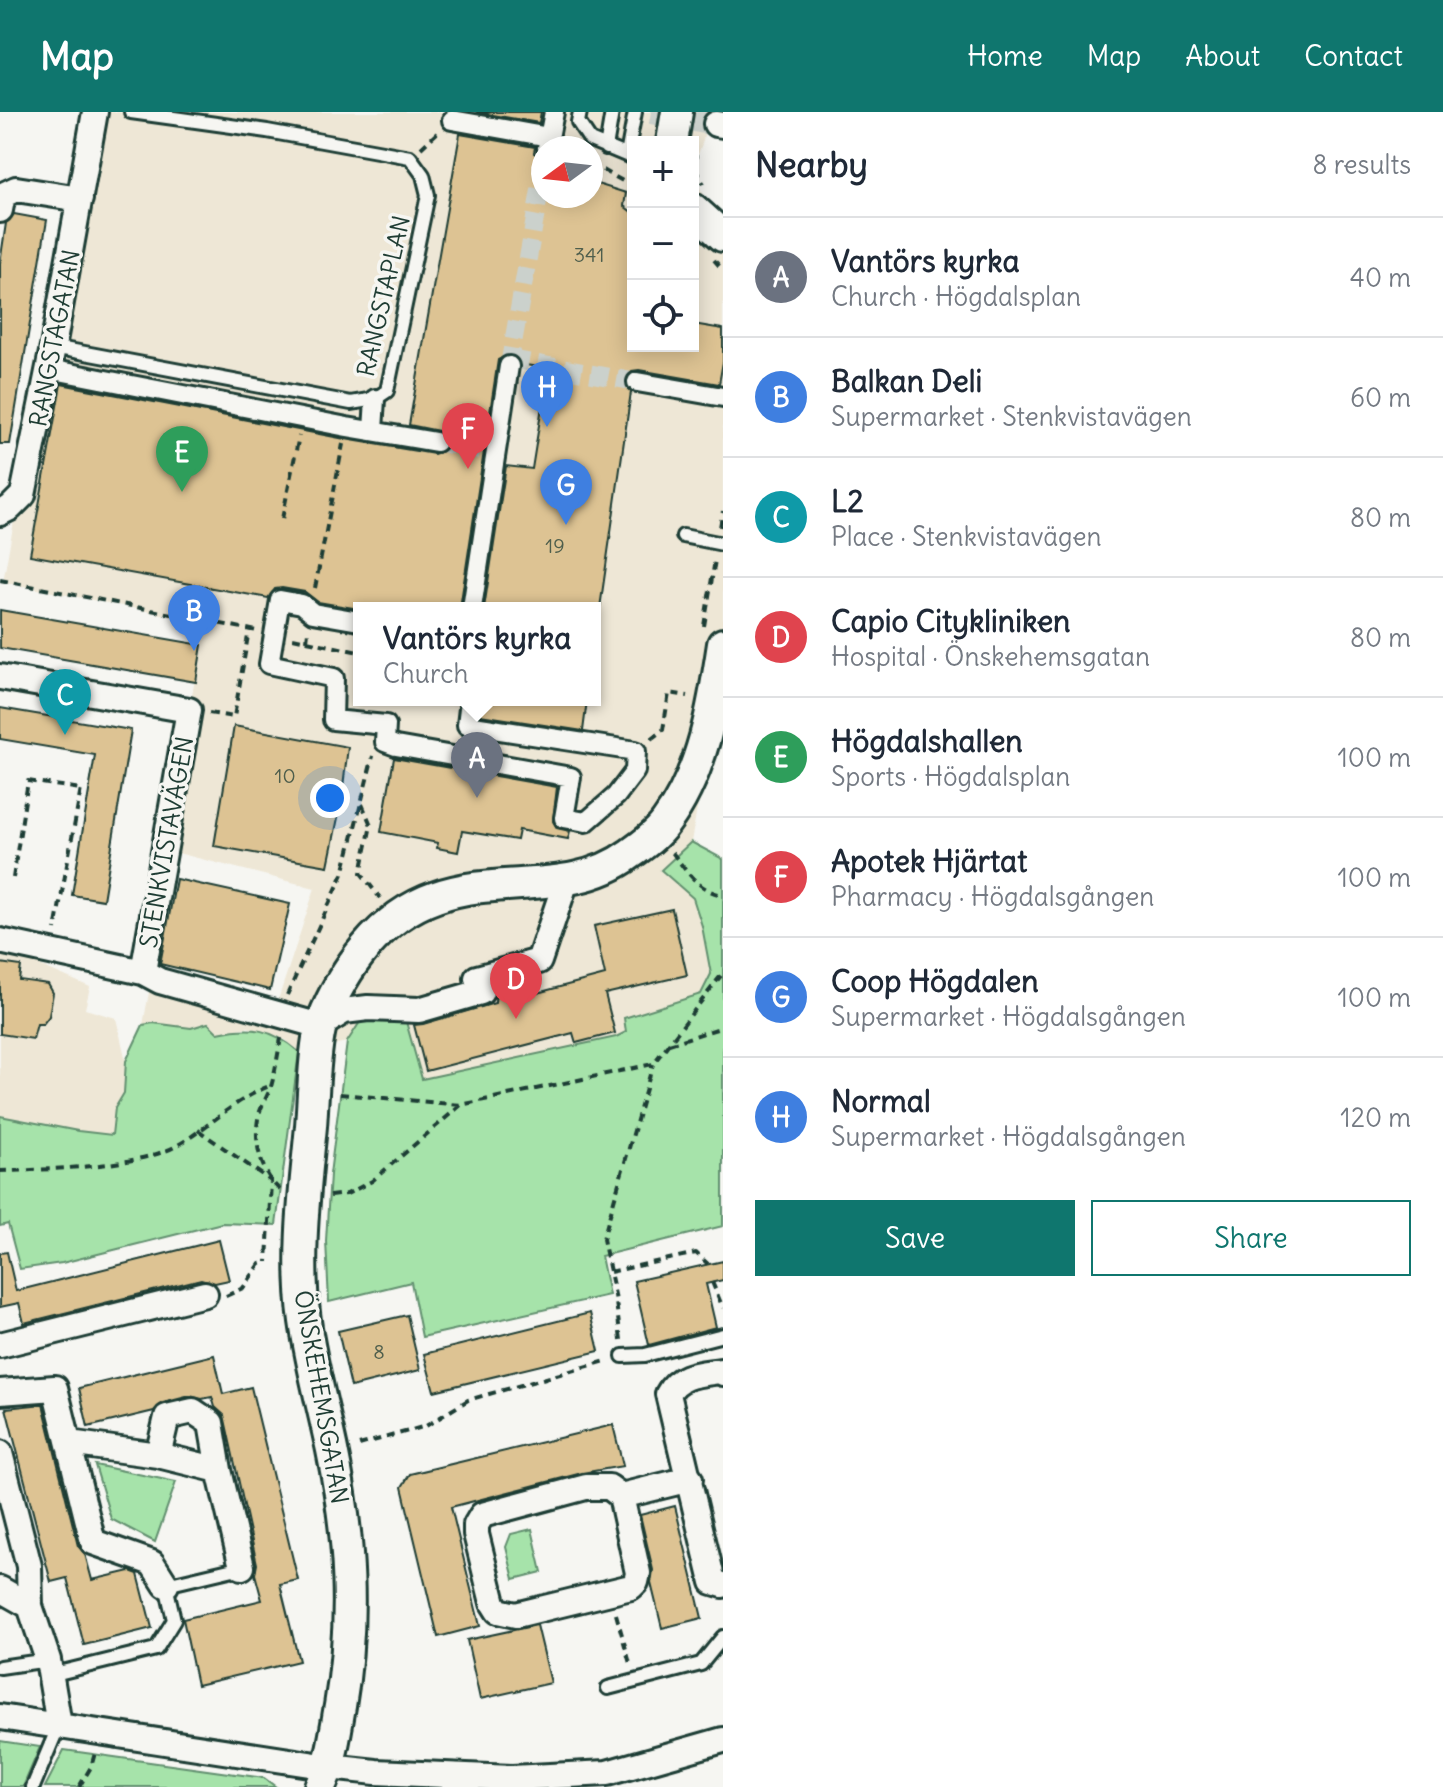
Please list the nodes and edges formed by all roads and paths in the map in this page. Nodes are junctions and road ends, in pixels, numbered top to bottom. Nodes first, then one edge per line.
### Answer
1 (95, 112) edge
2 (131, 112) edge
3 (554, 112) edge
4 (580, 112) edge
5 (612, 112) edge
6 (635, 112) edge
7 (677, 112) edge
8 (452, 120) joint
9 (549, 136) edge
10 (632, 136) edge
11 (682, 136) edge
12 (531, 139) edge
13 (606, 148) junction
14 (627, 155) edge
15 (410, 157) junction
16 (603, 170) edge
17 (627, 184) edge
18 (80, 199) junction
19 (701, 201) edge
20 (0, 210) edge
21 (723, 236) edge
22 (51, 358) junction
23 (509, 366) tunnel mouth
24 (637, 382) tunnel mouth
25 (723, 397) edge
26 (375, 399) junction
27 (301, 425) dead end
28 (347, 427) junction
29 (373, 430) junction
30 (436, 442) tunnel mouth
31 (723, 511) edge
32 (0, 513) edge
33 (282, 519) dead end
34 (683, 536) dead end
35 (720, 544) edge
36 (0, 580) edge
37 (473, 602) edge
38 (310, 610) junction
39 (353, 620) edge
40 (249, 630) junction
41 (274, 635) junction
42 (307, 641) junction
43 (718, 641) edge
44 (353, 651) edge
45 (0, 677) edge
46 (694, 684) dead end
47 (469, 706) edge
48 (189, 710) junction
49 (386, 725) junction
50 (663, 730) dead end
51 (362, 802) junction
52 (677, 843) dead end
53 (13, 878) dead end
54 (566, 881) junction
55 (723, 895) edge
56 (381, 899) dead end
57 (0, 941) edge
58 (51, 952) junction
59 (143, 972) junction
60 (723, 973) edge
61 (286, 997) dead end
62 (320, 1026) junction
63 (723, 1027) edge
64 (281, 1038) dead end
65 (669, 1044) junction
66 (653, 1064) junction
67 (272, 1084) junction
68 (340, 1094) dead end
69 (461, 1105) junction
70 (198, 1130) junction
71 (0, 1171) edge
72 (271, 1181) junction
73 (304, 1199) junction
74 (281, 1259) dead end
75 (267, 1262) junction
76 (708, 1264) dead end
77 (610, 1272) junction
78 (712, 1282) dead end
79 (205, 1294) joint
80 (723, 1308) edge
81 (723, 1335) edge
82 (0, 1345) edge
83 (623, 1356) junction
84 (723, 1373) edge
85 (0, 1392) edge
86 (69, 1443) junction
87 (332, 1452) junction
88 (0, 1453) edge
89 (158, 1455) junction
90 (219, 1470) junction
91 (690, 1479) junction
92 (621, 1496) junction
93 (242, 1567) joint
94 (166, 1585) junction
95 (723, 1585) edge
96 (0, 1589) edge
97 (609, 1593) junction
98 (30, 1606) junction
99 (723, 1637) edge
100 (0, 1667) edge
101 (49, 1668) junction
102 (634, 1682) junction
103 (608, 1688) dead end
104 (0, 1717) edge
105 (59, 1725) junction
106 (102, 1731) junction
107 (723, 1740) edge
108 (325, 1777) edge
109 (609, 1780) edge
110 (33, 1787) edge
111 (79, 1787) edge

1 - 18 street, RANGSTAGATAN
2 - 15 lane
3 - 9 street
4 - 13 lane
5 - 13 lane
6 - 10 lane
7 - 11 street
8 - 12 street
8 - 15 path
13 - 14 lane
15 - 26 lane, RANGSTAPLAN
16 - 17 path
18 - 20 street
18 - 22 street, RANGSTAGATAN
19 - 21 street
22 - 26 lane, RANGSTAPLAN
22 - 28 street
22 - 32 street, RANGSTAGATAN
23 - 37 street
24 - 25 street
26 - 29 street
27 - 33 path
28 - 29 street
28 - 38 path
29 - 30 street
31 - 35 path
34 - 35 lane
35 - 43 path
36 - 40 path
38 - 39 street
38 - 41 street
38 - 42 path
40 - 41 path
40 - 48 path
41 - 42 path
41 - 49 street
42 - 44 path
43 - 54 street, ÖNSKEHEMSGATAN
45 - 48 street, STENKVISTAVÄGEN
46 - 50 path
47 - 49 street
48 - 59 street, STENKVISTAVÄGEN
49 - 51 path
51 - 56 path
51 - 61 path
52 - 55 path
53 - 58 path
54 - 62 street, ÖNSKEHEMSGATAN
54 - 62 street
57 - 58 street, STENKVISTAVÄGEN
58 - 59 street, STENKVISTAVÄGEN
59 - 62 street
60 - 65 path
62 - 73 street, ÖNSKEHEMSGATAN
63 - 65 path
64 - 67 path
65 - 66 path
66 - 69 path
66 - 77 path
67 - 70 path
67 - 72 path
68 - 69 path
69 - 73 path
70 - 71 path
70 - 72 path
72 - 73 path
72 - 75 path
73 - 87 street, ÖNSKEHEMSGATAN
74 - 75 path
75 - 79 path
76 - 77 path
77 - 83 path
78 - 80 path
79 - 82 street
81 - 83 lane
83 - 87 path
84 - 91 street
85 - 86 street
86 - 89 street
86 - 94 street
87 - 108 street, ÖNSKEHEMSGATAN
88 - 98 street
89 - 90 street
89 - 90 street
90 - 93 street
91 - 92 street
91 - 95 street
92 - 97 street
92 - 97 street
93 - 94 lane
94 - 101 lane
96 - 98 street
97 - 102 path
98 - 101 street
99 - 102 lane
100 - 101 lane
101 - 105 street
102 - 103 lane
104 - 105 street
105 - 106 street
105 - 110 lane
106 - 108 street
106 - 111 path
107 - 109 street
108 - 109 street

